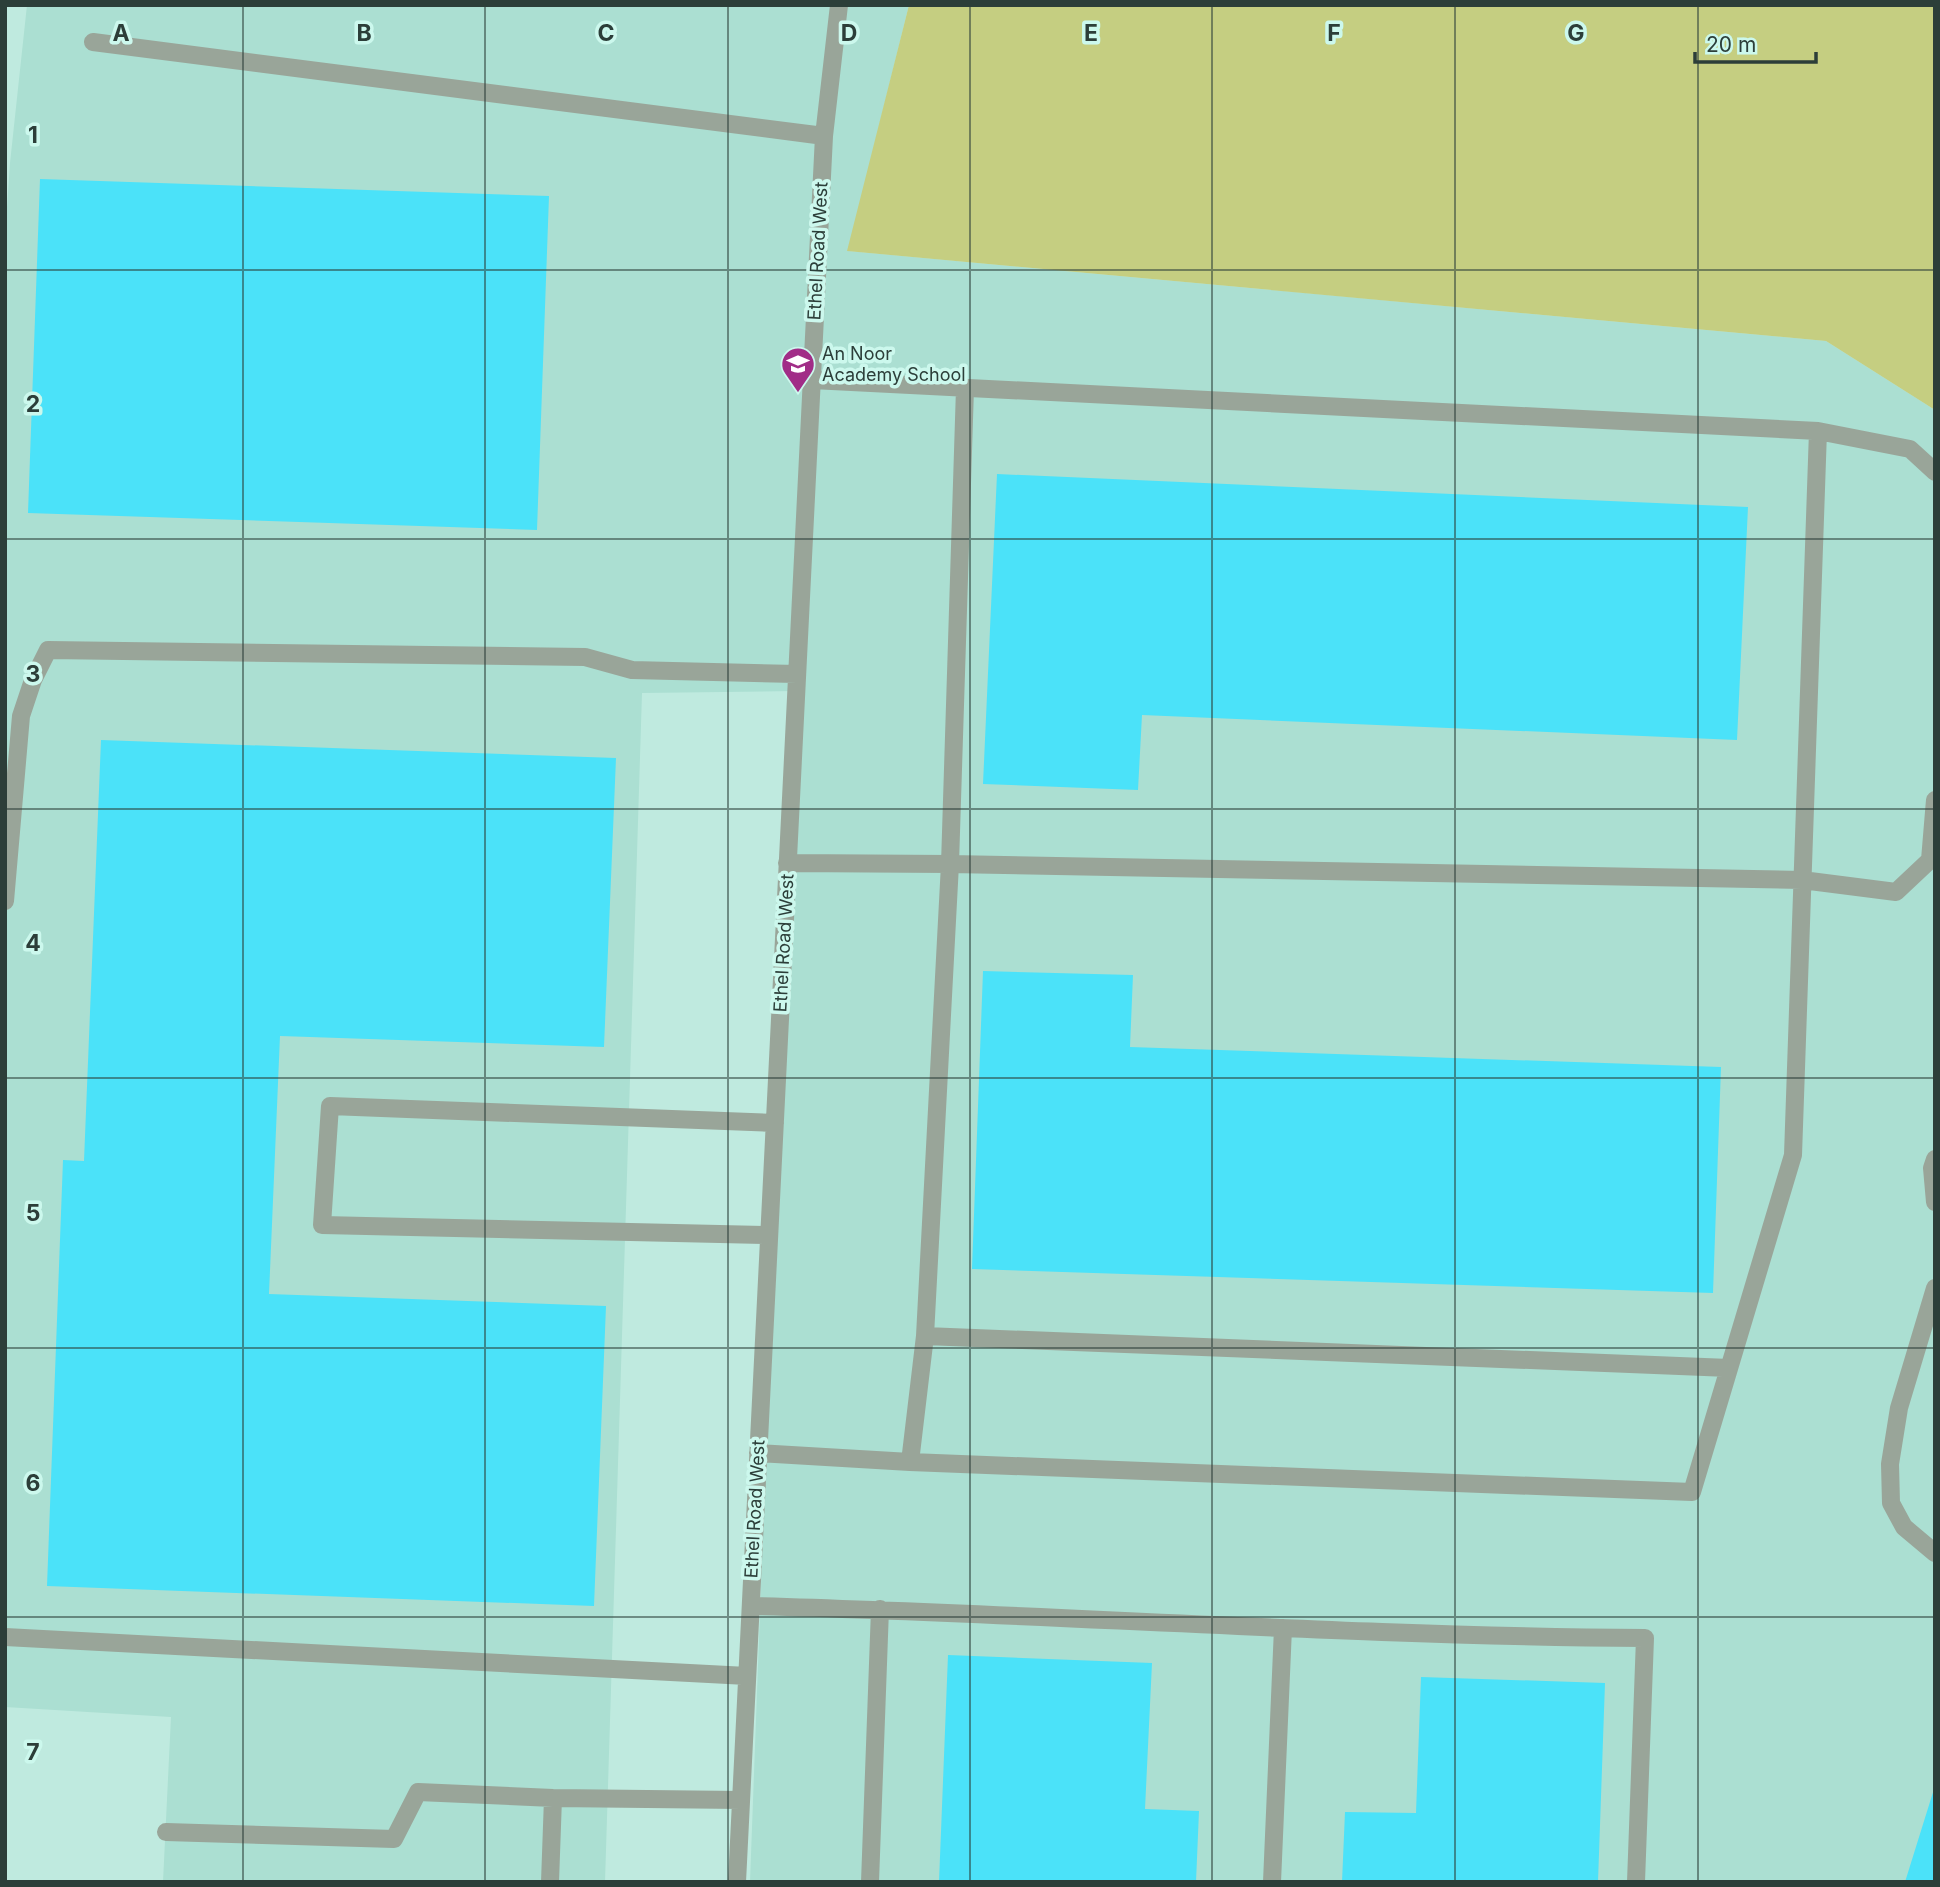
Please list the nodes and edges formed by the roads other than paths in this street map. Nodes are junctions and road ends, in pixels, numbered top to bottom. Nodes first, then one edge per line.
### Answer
1 (839, 5) edge
2 (93, 42) dead end
3 (824, 136) junction
4 (812, 380) junction
5 (965, 388) junction
6 (1818, 431) junction
7 (1935, 472) edge
8 (797, 674) junction
9 (1935, 800) edge
10 (788, 863) junction
11 (950, 864) junction
12 (1802, 880) junction
13 (5, 901) edge
14 (775, 1124) junction
15 (1935, 1159) edge
16 (1935, 1202) edge
17 (769, 1235) junction
18 (1935, 1289) edge
19 (925, 1336) junction
20 (1729, 1368) junction
21 (758, 1453) junction
22 (910, 1462) junction
23 (1935, 1553) edge
24 (751, 1606) junction
25 (880, 1609) junction
26 (1283, 1628) junction
27 (5, 1637) edge
28 (747, 1676) junction
29 (553, 1798) junction
30 (741, 1800) junction
31 (166, 1832) dead end
32 (550, 1882) edge
33 (737, 1882) edge
34 (870, 1882) edge
35 (1272, 1882) edge
36 (1636, 1882) edge

1 - 3 street, Ethel Road West
2 - 3 street
3 - 4 street, Ethel Road West
4 - 5 street
4 - 8 street, Ethel Road West
5 - 6 street
5 - 11 street
6 - 7 street
6 - 12 street
8 - 10 street, Ethel Road West
8 - 13 street
9 - 12 street
10 - 11 street
10 - 14 street, Ethel Road West
11 - 12 street
11 - 19 street
12 - 20 street
14 - 17 street, Ethel Road West
14 - 17 street
15 - 16 street
17 - 21 street, Ethel Road West
18 - 23 street
19 - 20 street
19 - 22 street
20 - 22 street
21 - 22 street
21 - 24 street, Ethel Road West
24 - 25 street
24 - 28 street, Ethel Road West
25 - 26 street
25 - 34 street
26 - 35 street
26 - 36 street
27 - 28 street
28 - 30 street, Ethel Road West
29 - 30 street
29 - 31 street
29 - 32 street
30 - 33 street, Ethel Road West

